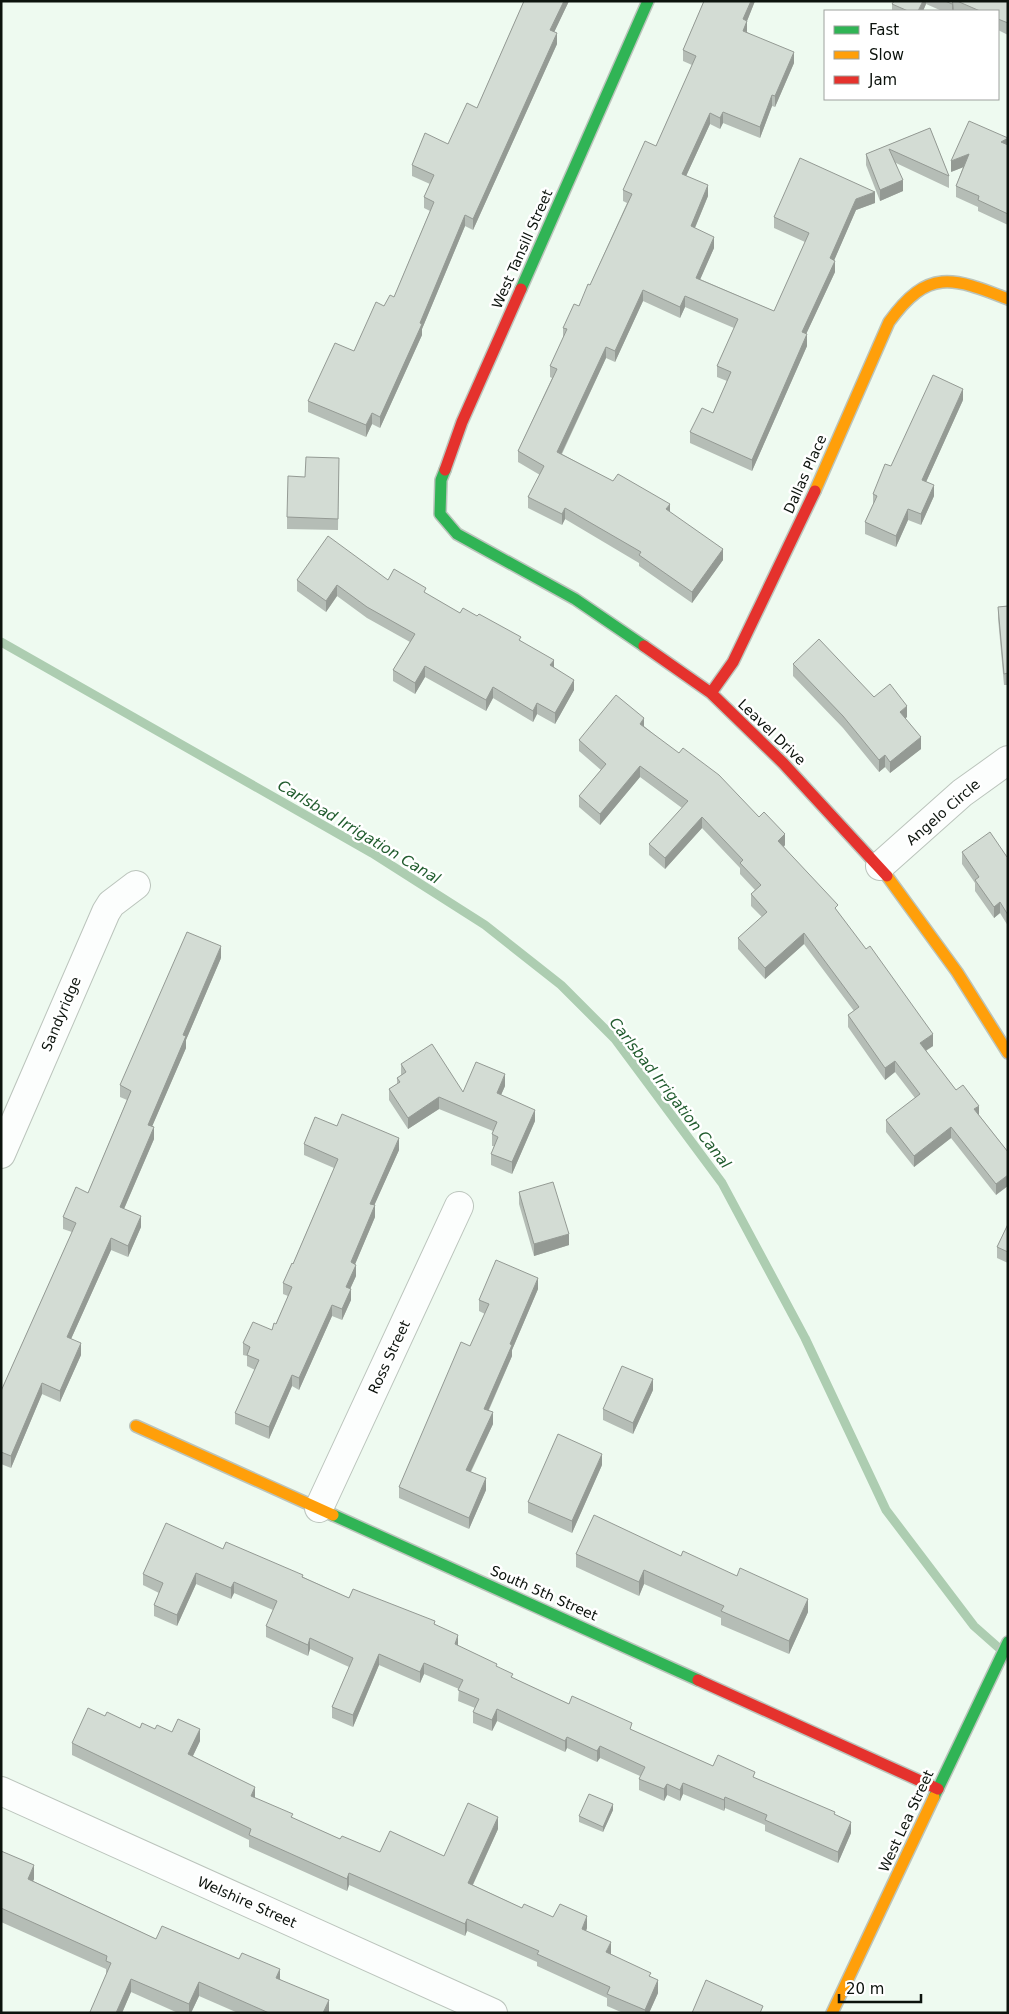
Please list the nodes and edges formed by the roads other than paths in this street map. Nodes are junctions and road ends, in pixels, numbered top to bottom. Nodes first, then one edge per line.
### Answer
1 (648, 1) edge
2 (1008, 299) edge
3 (440, 514) joint
4 (711, 693) junction
5 (1008, 760) edge
6 (880, 866) junction
7 (136, 885) dead end
8 (1008, 1053) edge
9 (1, 1154) edge
10 (458, 1206) dead end
11 (136, 1426) dead end
12 (319, 1508) junction
13 (1008, 1642) edge
14 (938, 1788) junction
15 (1, 1791) edge
16 (492, 2013) edge
17 (832, 2013) edge

1 - 3 street, West Tansill Street
2 - 4 street, Dallas Place
3 - 4 street, Leavel Drive
4 - 6 street, Leavel Drive
5 - 6 street, Angelo Circle
6 - 8 street, Leavel Drive
7 - 9 street, Sandyridge
10 - 12 street, Ross Street
11 - 12 street, South 5th Street
12 - 14 street, South 5th Street
13 - 14 street, West Lea Street
14 - 17 street, West Lea Street
15 - 16 street, Welshire Street

